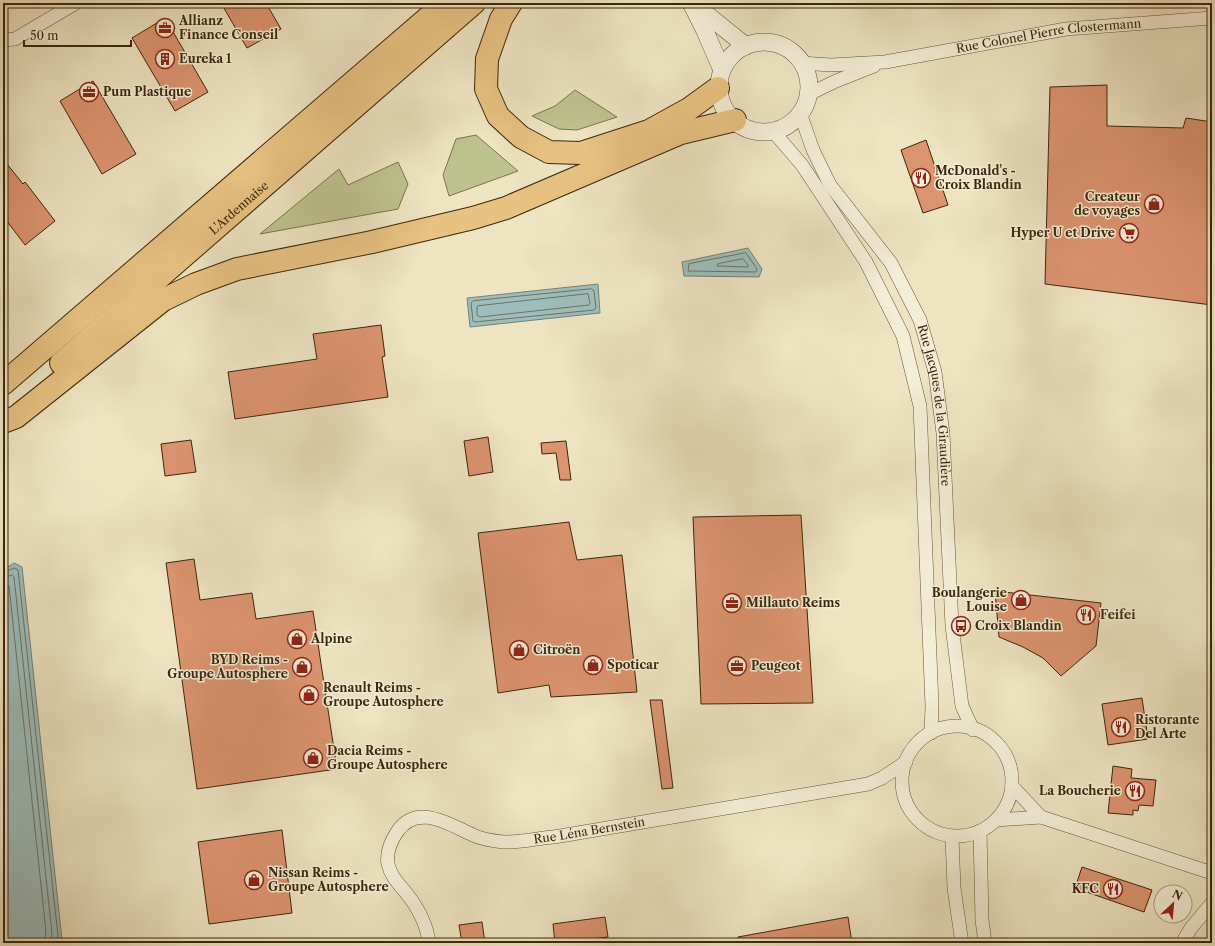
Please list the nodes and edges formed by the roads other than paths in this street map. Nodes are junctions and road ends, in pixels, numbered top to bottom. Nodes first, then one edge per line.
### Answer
1 (76, 3) edge
2 (445, 3) edge
3 (474, 3) edge
4 (511, 3) edge
5 (692, 3) edge
6 (1212, 18) edge
7 (3, 40) edge
8 (746, 46) junction
9 (885, 62) junction
10 (801, 63) junction
11 (720, 79) junction
12 (807, 95) junction
13 (800, 113) junction
14 (735, 120) junction
15 (772, 130) junction
16 (3, 384) edge
17 (3, 414) edge
18 (3, 422) edge
19 (973, 730) junction
20 (931, 733) junction
21 (906, 762) junction
22 (1012, 786) junction
23 (1041, 817) junction
24 (996, 820) junction
25 (980, 831) junction
26 (952, 837) junction
27 (1212, 873) edge
28 (1212, 903) edge
29 (429, 943) edge
30 (962, 943) edge
31 (985, 943) edge
32 (1182, 943) edge

1 - 7 street
2 - 16 highway, L'Ardennaise
3 - 17 highway, L'Ardennaise
4 - 11 highway
5 - 8 street
5 - 11 street
6 - 9 street, Rue Colonel Pierre Clostermann
8 - 10 street
8 - 11 street
9 - 10 street, Rue Colonel Pierre Clostermann
9 - 12 street, Rue Colonel Pierre Clostermann
10 - 12 street
11 - 14 street
12 - 13 street
13 - 15 street
13 - 19 street, Rue Jacques de la Giraudière
14 - 15 street
14 - 18 highway
15 - 20 street, Rue Jacques de la Giraudière
19 - 20 street
19 - 22 street
20 - 21 street
21 - 26 street
21 - 29 street, Rue Léna Bernstein
22 - 23 street
22 - 24 street
23 - 24 street
23 - 27 street
24 - 25 street
25 - 26 street
25 - 31 street
26 - 30 street
28 - 32 street

